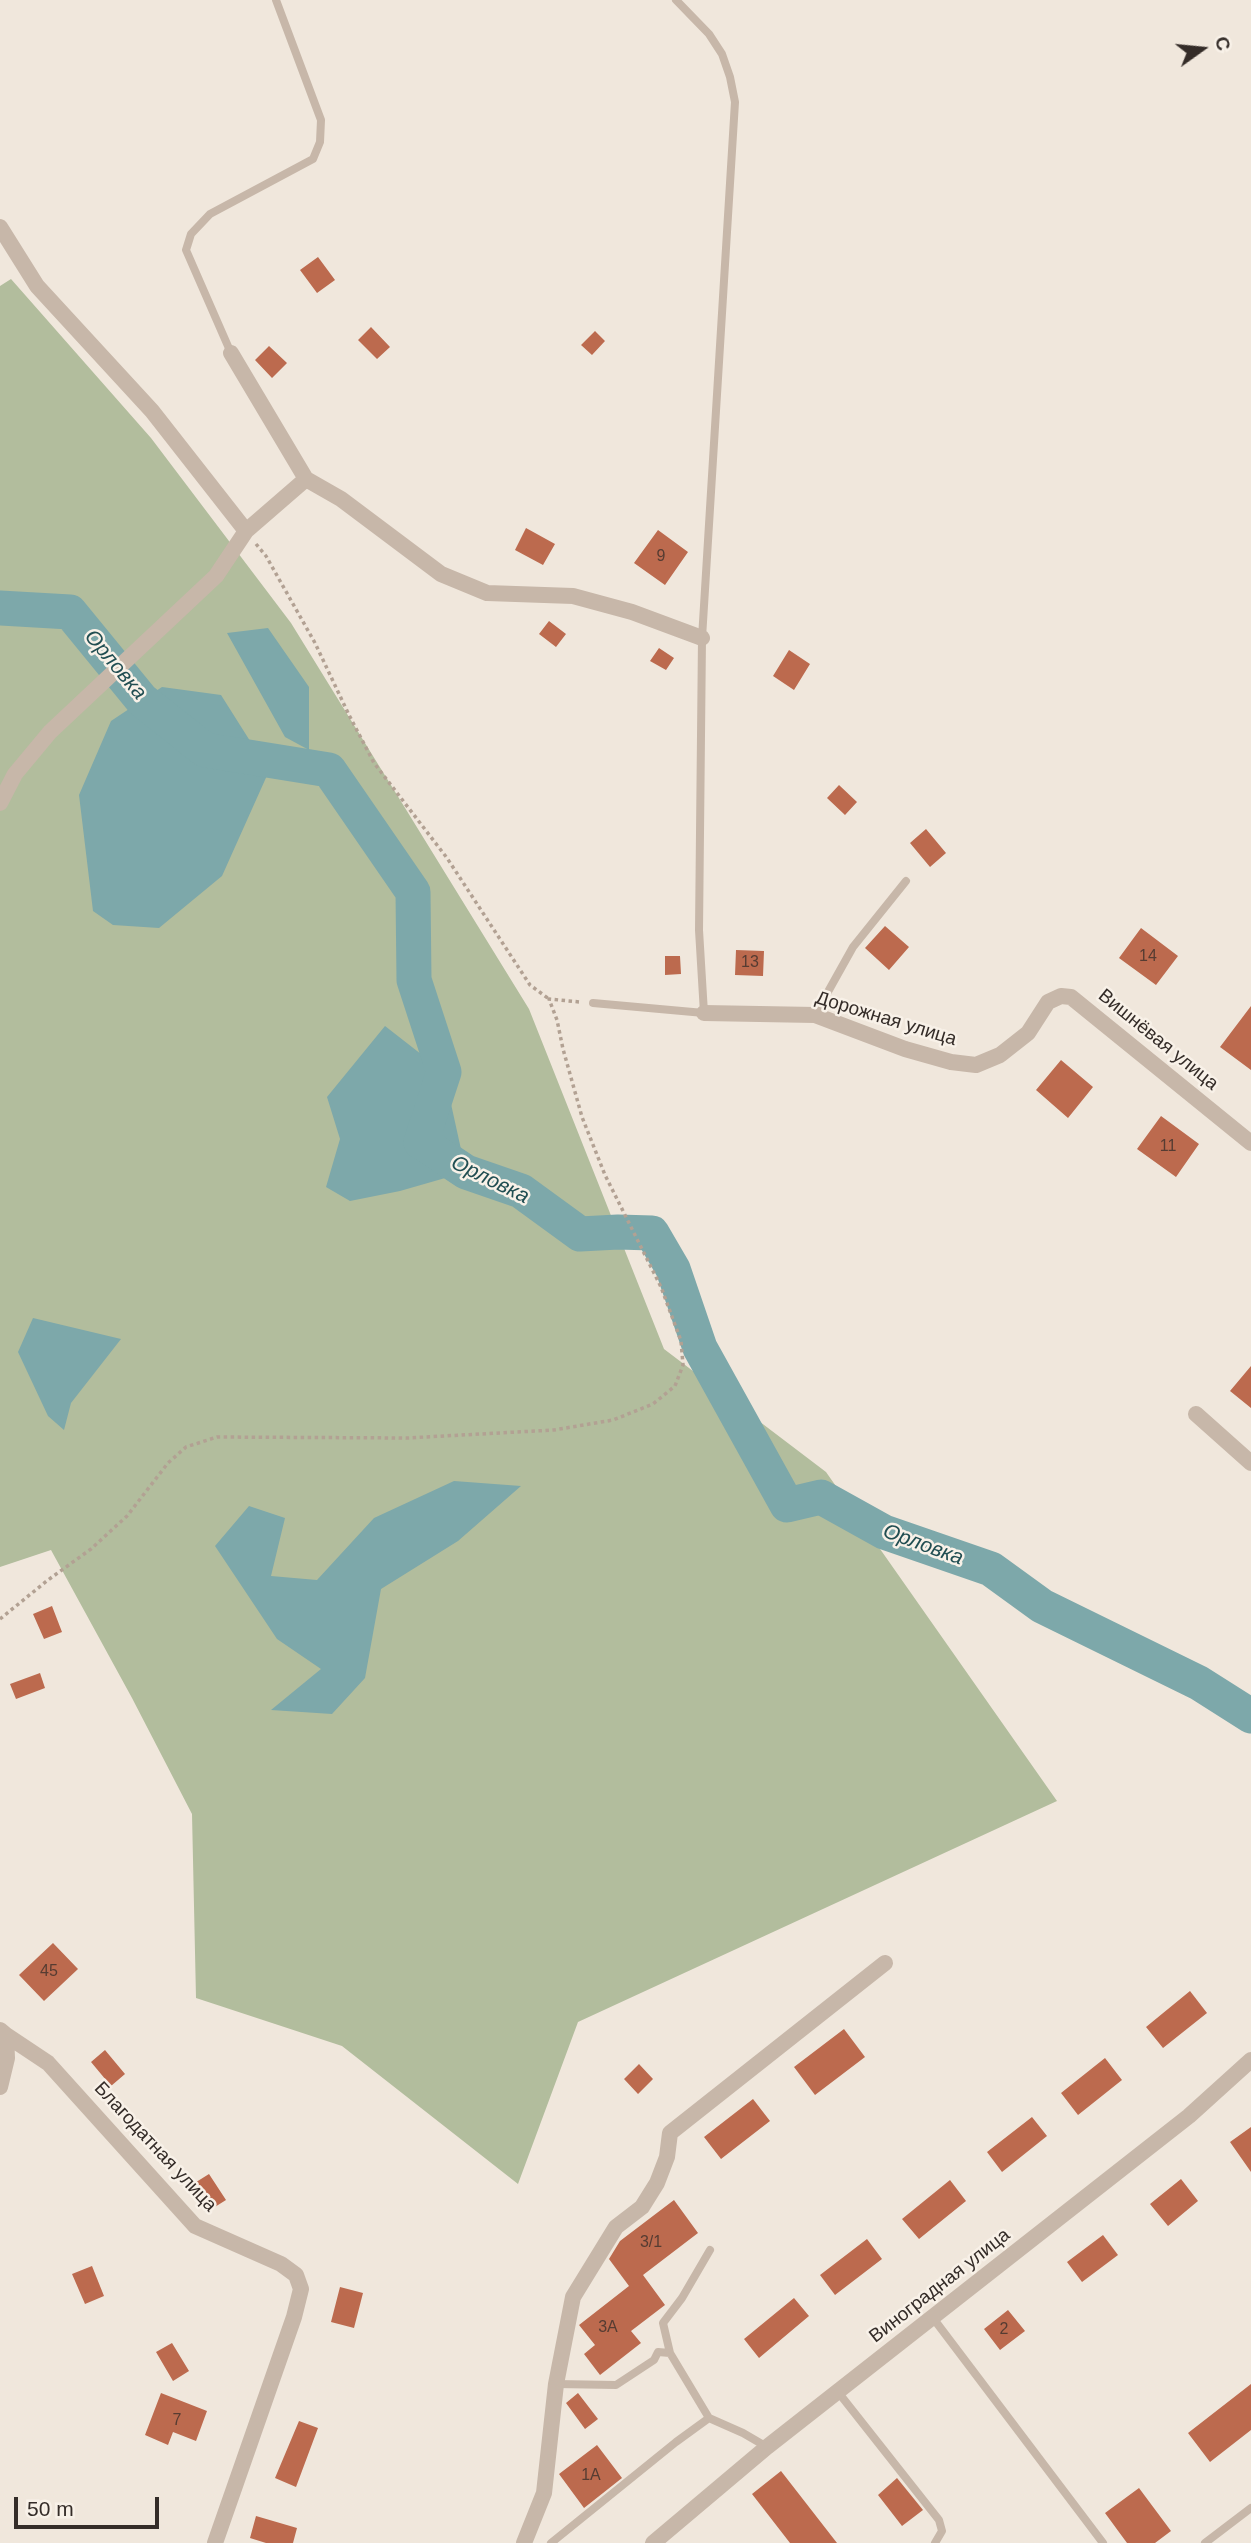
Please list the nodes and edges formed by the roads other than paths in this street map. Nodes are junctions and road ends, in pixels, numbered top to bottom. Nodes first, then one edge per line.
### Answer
1 (276, 0) edge
2 (676, 0) edge
3 (0, 226) edge
4 (231, 353) joint
5 (306, 479) junction
6 (246, 531) junction
7 (702, 638) junction
8 (0, 803) edge
9 (906, 881) dead end
10 (1071, 997) joint
11 (593, 1003) road end
12 (704, 1013) junction
13 (814, 1015) junction
14 (1251, 1143) edge
15 (1196, 1414) dead end
16 (1251, 1463) edge
17 (885, 1963) dead end
18 (3, 2032) edge
19 (1251, 2060) edge
20 (0, 2087) edge
21 (710, 2250) dead end
22 (933, 2318) junction
23 (670, 2353) junction
24 (556, 2384) junction
25 (838, 2392) junction
26 (709, 2418) junction
27 (767, 2447) junction
28 (1251, 2508) edge
29 (215, 2543) edge
30 (524, 2543) edge
31 (551, 2543) edge
32 (653, 2543) edge
33 (935, 2543) edge
34 (1103, 2543) edge
35 (1205, 2543) edge

1 - 4 lane
2 - 7 lane
3 - 6 street
4 - 5 street
5 - 6 street
5 - 7 street
6 - 8 street
7 - 12 lane
9 - 13 lane
10 - 13 street, Дорожная улица
10 - 14 street, Вишнёвая улица
11 - 12 lane
12 - 13 street, Дорожная улица
15 - 16 street
17 - 24 street
18 - 20 street
18 - 29 street, Благодатная улица
19 - 22 street, Виноградная улица
21 - 23 lane
22 - 25 street, Виноградная улица
22 - 34 lane
23 - 24 lane
23 - 26 lane
24 - 30 street
25 - 27 street, Виноградная улица
25 - 33 lane
26 - 27 lane
26 - 31 lane
27 - 32 street, Виноградная улица
28 - 35 lane

